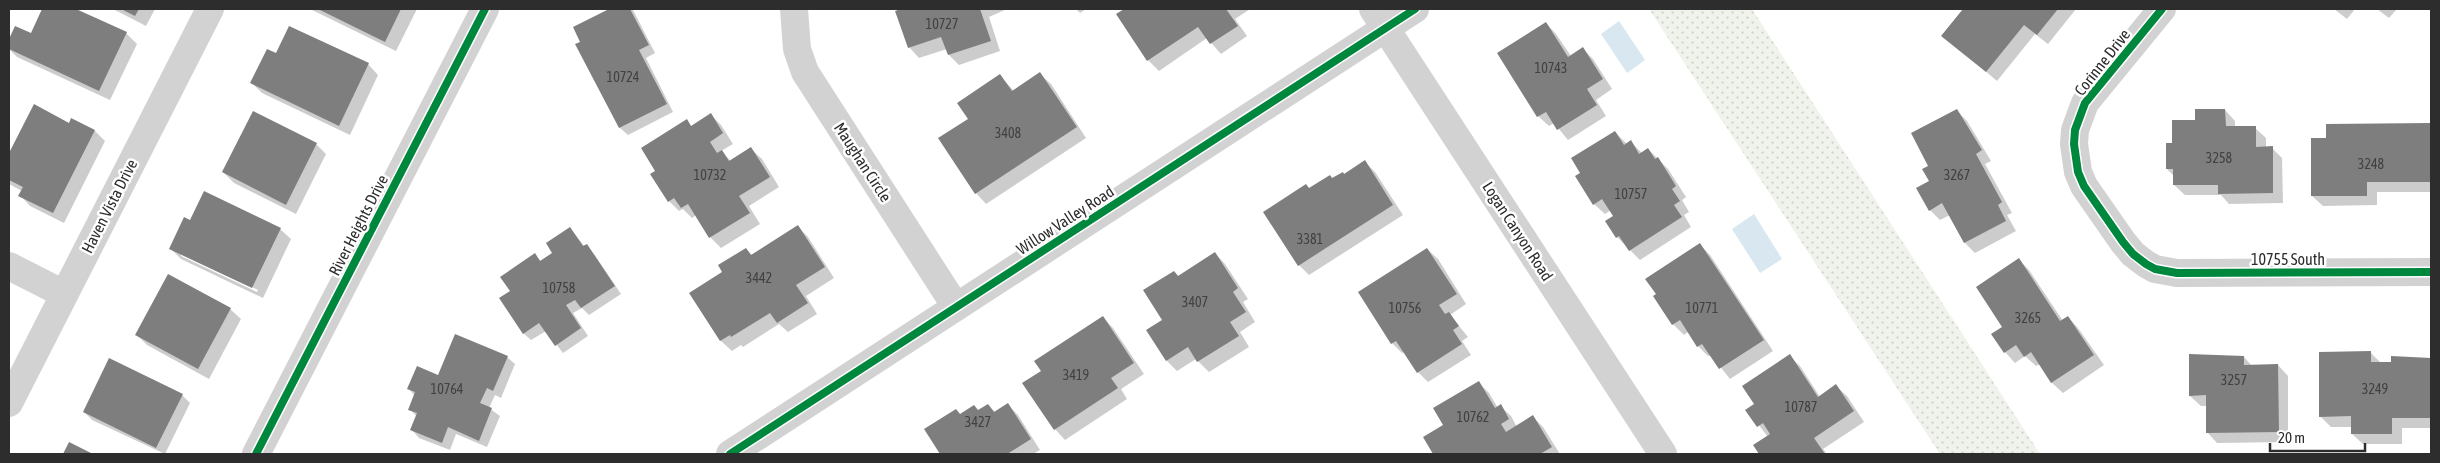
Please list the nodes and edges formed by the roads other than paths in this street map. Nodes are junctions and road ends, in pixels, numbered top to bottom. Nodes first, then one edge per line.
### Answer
1 (210, 9) edge
2 (485, 9) edge
3 (794, 9) edge
4 (1415, 9) edge
5 (2162, 9) edge
6 (1380, 18) edge
7 (2146, 264) joint
8 (9, 266) edge
9 (2431, 272) edge
10 (64, 294) junction
11 (956, 307) junction
12 (9, 403) edge
13 (256, 454) edge
14 (730, 454) edge
15 (1663, 454) edge

1 - 10 street, Haven Vista Drive
2 - 13 street, River Heights Drive
3 - 11 street, Maughan Circle
4 - 6 street, Willow Valley Road
5 - 7 street, Corinne Drive
6 - 11 street, Willow Valley Road
6 - 15 street, Logan Canyon Road
7 - 9 street, 10755 South
8 - 10 street
10 - 12 street, Haven Vista Drive
11 - 14 street, Willow Valley Road

